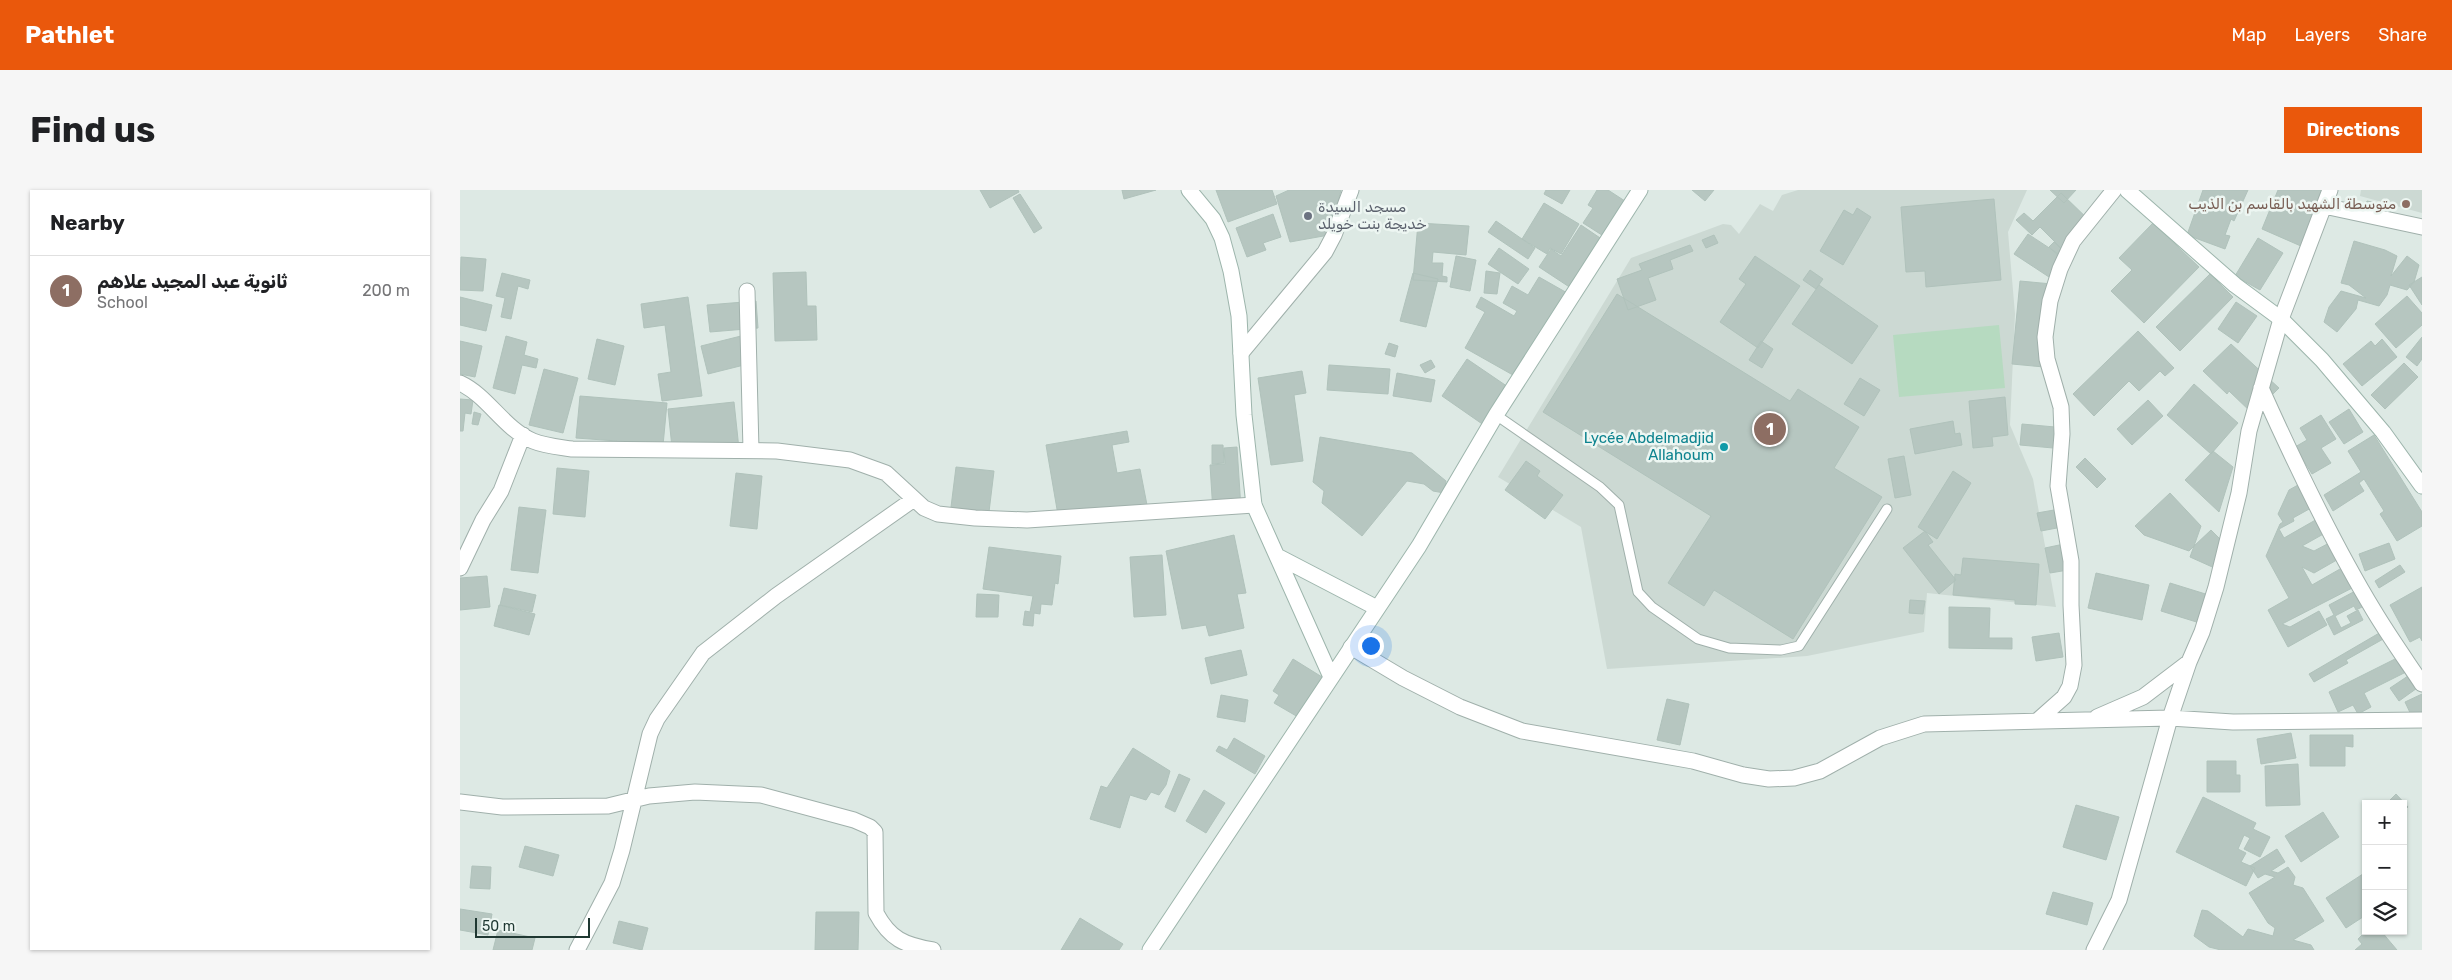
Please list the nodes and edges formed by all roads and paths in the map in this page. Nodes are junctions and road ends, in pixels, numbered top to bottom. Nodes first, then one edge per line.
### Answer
1 (1189, 190) edge
2 (1351, 190) edge
3 (2114, 190) edge
4 (2128, 190) edge
5 (2330, 190) edge
6 (1635, 192) edge
7 (2324, 206) junction
8 (2422, 227) edge
9 (747, 291) dead end
10 (2281, 319) junction
11 (1241, 353) junction
12 (460, 383) edge
13 (2261, 388) junction
14 (1496, 415) junction
15 (523, 434) junction
16 (751, 450) junction
17 (2422, 486) edge
18 (914, 499) junction
19 (1254, 505) junction
20 (1887, 509) dead end
21 (1277, 556) junction
22 (460, 568) edge
23 (1377, 608) junction
24 (1351, 647) junction
25 (2189, 662) junction
26 (1331, 677) junction
27 (2422, 684) edge
28 (2170, 718) junction
29 (2422, 720) edge
30 (2037, 721) junction
31 (2086, 721) junction
32 (634, 800) junction
33 (460, 802) edge
34 (577, 950) edge
35 (933, 950) edge
36 (1150, 950) edge
37 (2094, 950) edge

1 - 11 street
2 - 11 street
3 - 30 street
4 - 10 street
5 - 7 street
6 - 14 street
7 - 8 street
7 - 10 street
9 - 16 street
10 - 13 street
10 - 17 street
11 - 19 street
12 - 15 street
13 - 25 street
13 - 27 street
14 - 20 lane
14 - 23 street
15 - 16 street
15 - 22 street
16 - 18 street
18 - 19 street
18 - 32 street
19 - 21 street
21 - 23 street
21 - 26 street
23 - 24 street
24 - 26 street
24 - 30 street
25 - 28 street
25 - 31 street
26 - 36 street
28 - 29 street
28 - 31 street
28 - 37 street
30 - 31 street
32 - 33 street
32 - 34 street
32 - 35 street

